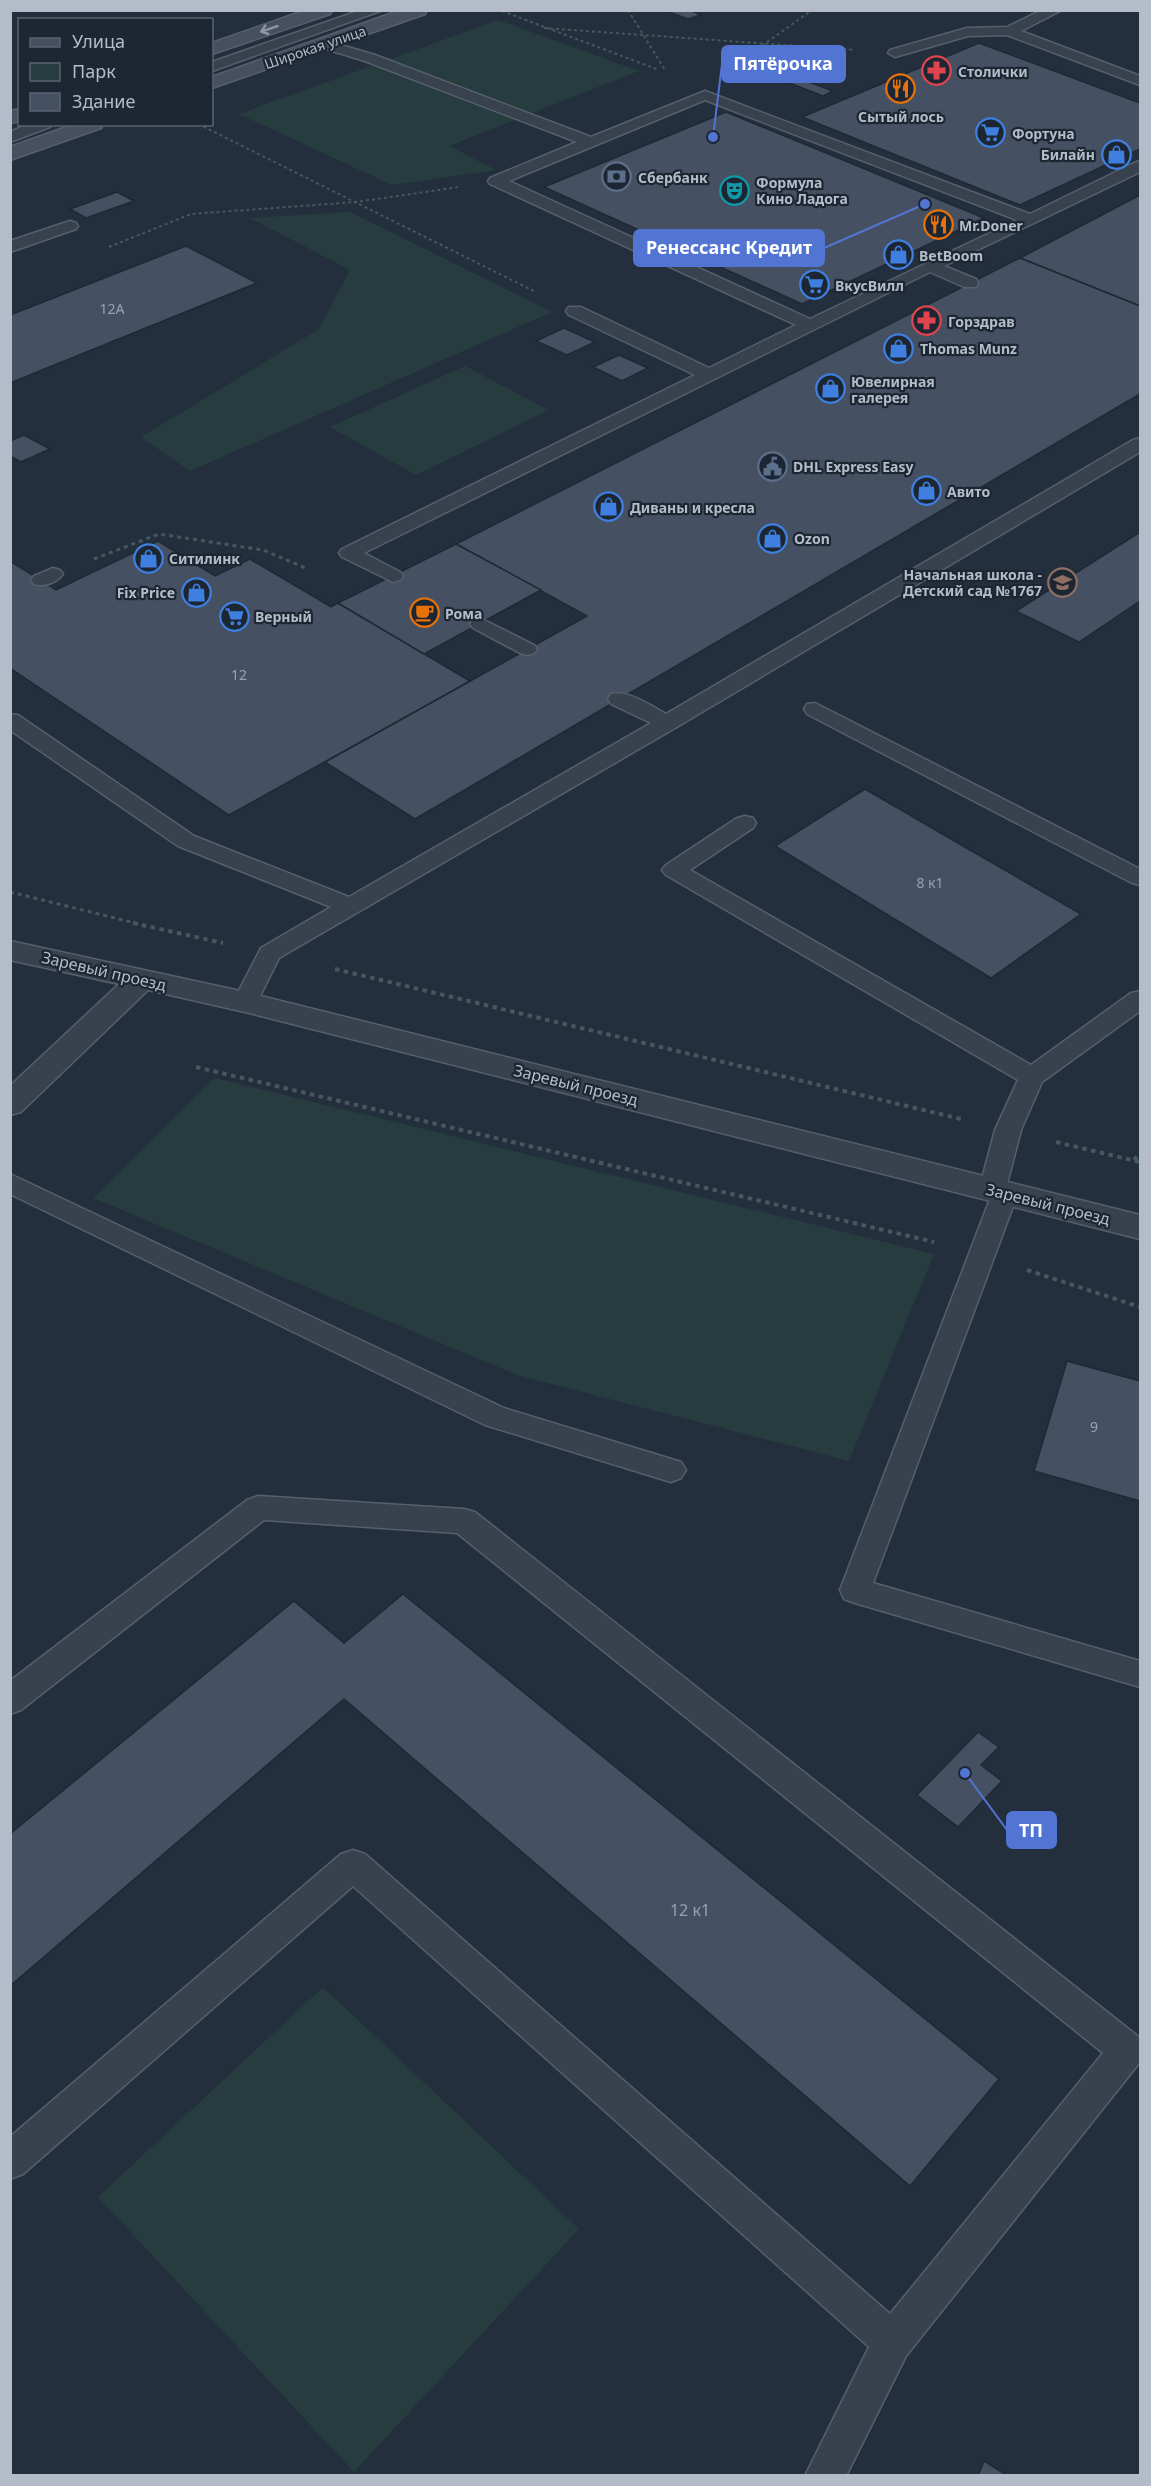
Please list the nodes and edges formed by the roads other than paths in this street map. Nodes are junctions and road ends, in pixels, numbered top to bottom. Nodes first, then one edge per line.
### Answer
1 (324, 10) edge
2 (376, 10) edge
3 (419, 10) edge
4 (1055, 10) edge
5 (1009, 32) junction
6 (324, 44) junction
7 (213, 49) edge
8 (895, 53) road end
9 (213, 67) edge
10 (236, 75) junction
11 (213, 79) edge
12 (1140, 81) edge
13 (213, 83) edge
14 (39, 126) edge
15 (88, 126) edge
16 (10, 136) edge
17 (591, 142) junction
18 (10, 154) edge
19 (1140, 166) edge
20 (1031, 220) junction
21 (70, 226) dead end
22 (10, 247) edge
23 (930, 266) junction
24 (970, 283) dead end
25 (575, 311) road end
26 (810, 325) junction
27 (709, 375) junction
28 (1140, 444) edge
29 (393, 576) dead end
30 (480, 624) dead end
31 (527, 649) dead end
32 (619, 699) dead end
33 (815, 709) dead end
34 (10, 720) edge
35 (667, 723) junction
36 (745, 823) dead end
37 (1140, 878) edge
38 (351, 906) junction
39 (10, 950) edge
40 (141, 980) junction
41 (1140, 999) edge
42 (245, 1002) junction
43 (1032, 1077) junction
44 (10, 1104) edge
45 (10, 1183) edge
46 (998, 1192) junction
47 (1140, 1227) edge
48 (671, 1470) dead end
49 (1140, 1674) edge
50 (10, 1700) edge
51 (10, 2162) edge
52 (892, 2342) junction
53 (825, 2475) edge

1 -> 7 main road, Широкая улица
2 - 9 lane, Широкая улица
3 - 6 main road, Широкая улица
4 - 5 lane
5 - 8 lane
5 - 12 lane
6 - 10 main road, Широкая улица
6 - 17 lane
10 - 11 lane
10 - 13 main road, Широкая улица
14 - 16 lane
15 - 18 main road
17 - 20 lane
17 - 26 lane
19 - 20 lane
20 - 23 lane
21 - 22 lane
23 - 24 lane
23 - 26 lane
25 - 27 lane
26 - 27 lane
27 - 29 lane
28 - 35 lane
30 - 31 lane
32 - 35 lane
33 - 37 lane
34 - 38 lane
35 - 38 lane
36 - 43 lane
38 - 42 lane
39 - 40 street, Заревый проезд
40 - 42 street, Заревый проезд
40 - 44 street
41 - 43 lane
42 - 46 street, Заревый проезд
43 - 46 lane
45 - 48 lane
46 - 47 street, Заревый проезд
46 - 49 lane
50 - 52 lane
51 - 52 lane
52 - 53 lane

